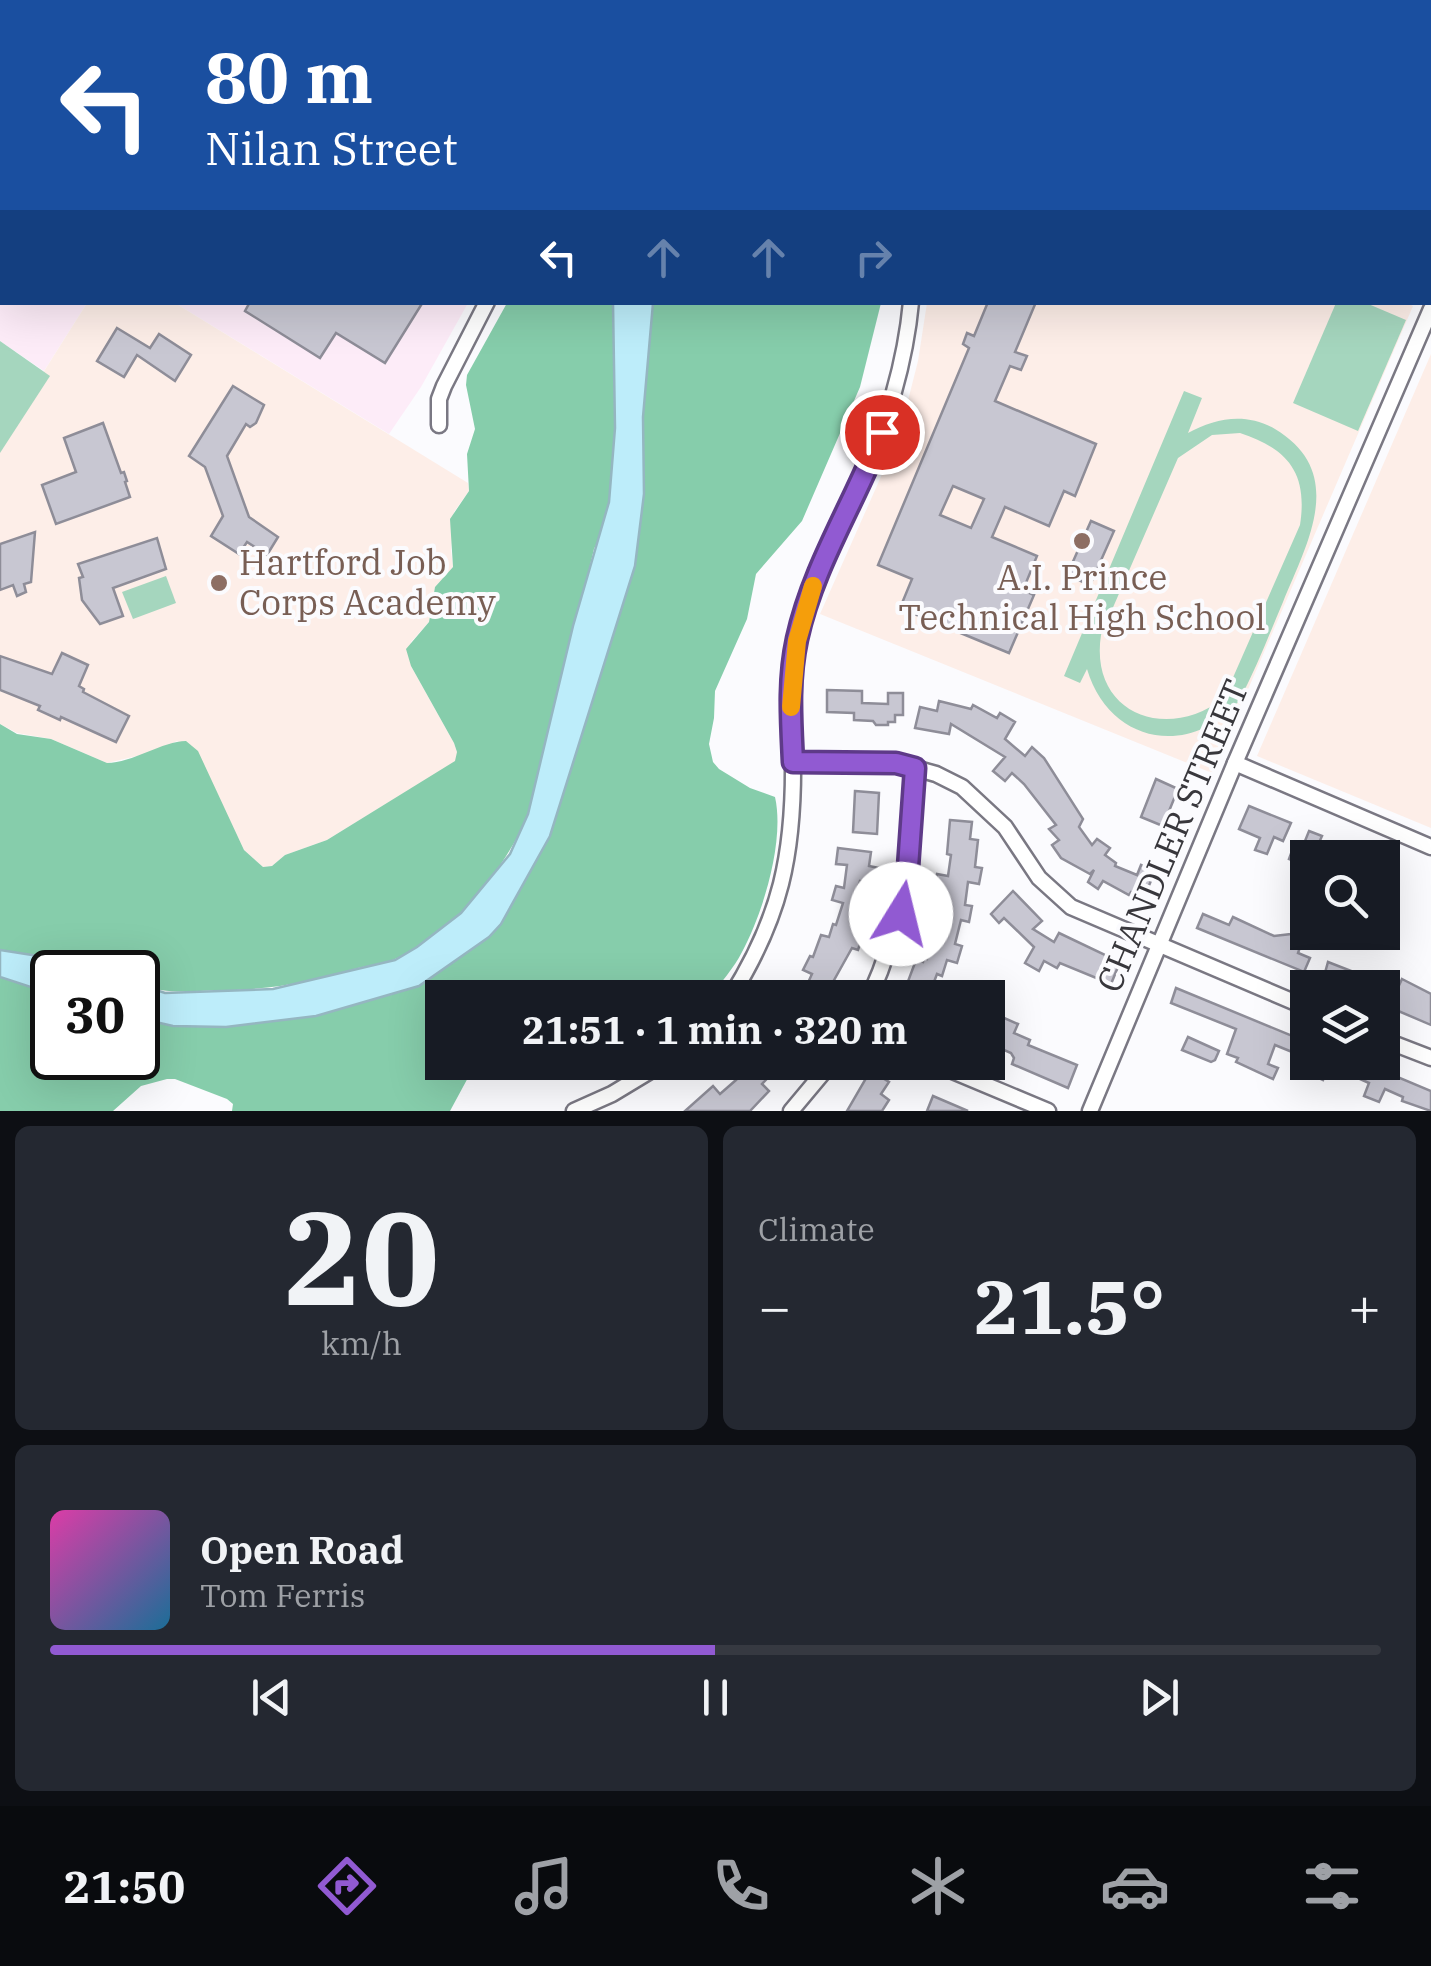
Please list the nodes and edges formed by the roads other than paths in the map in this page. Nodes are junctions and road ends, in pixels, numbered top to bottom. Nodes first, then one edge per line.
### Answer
1 (485, 305) edge
2 (911, 305) edge
3 (1431, 309) edge
4 (438, 425) dead end
5 (793, 762) junction
6 (1235, 763) junction
7 (915, 768) junction
8 (1431, 847) edge
9 (1159, 947) junction
10 (740, 980) edge
11 (878, 980) edge
12 (1290, 1001) edge
13 (1400, 1045) edge
14 (1431, 1058) edge
15 (635, 1080) edge
16 (817, 1080) edge
17 (973, 1080) edge
18 (574, 1111) edge
19 (791, 1111) edge
20 (1048, 1111) edge
21 (1090, 1111) edge

1 - 4 street
2 - 5 street
3 - 6 street, CHANDLER STREET
5 - 7 street
5 - 10 street
6 - 8 street
6 - 9 street, CHANDLER STREET
7 - 9 street
7 - 11 street
9 - 12 street
9 - 21 street, CHANDLER STREET
13 - 14 street
15 - 18 street
16 - 19 street
17 - 20 street

